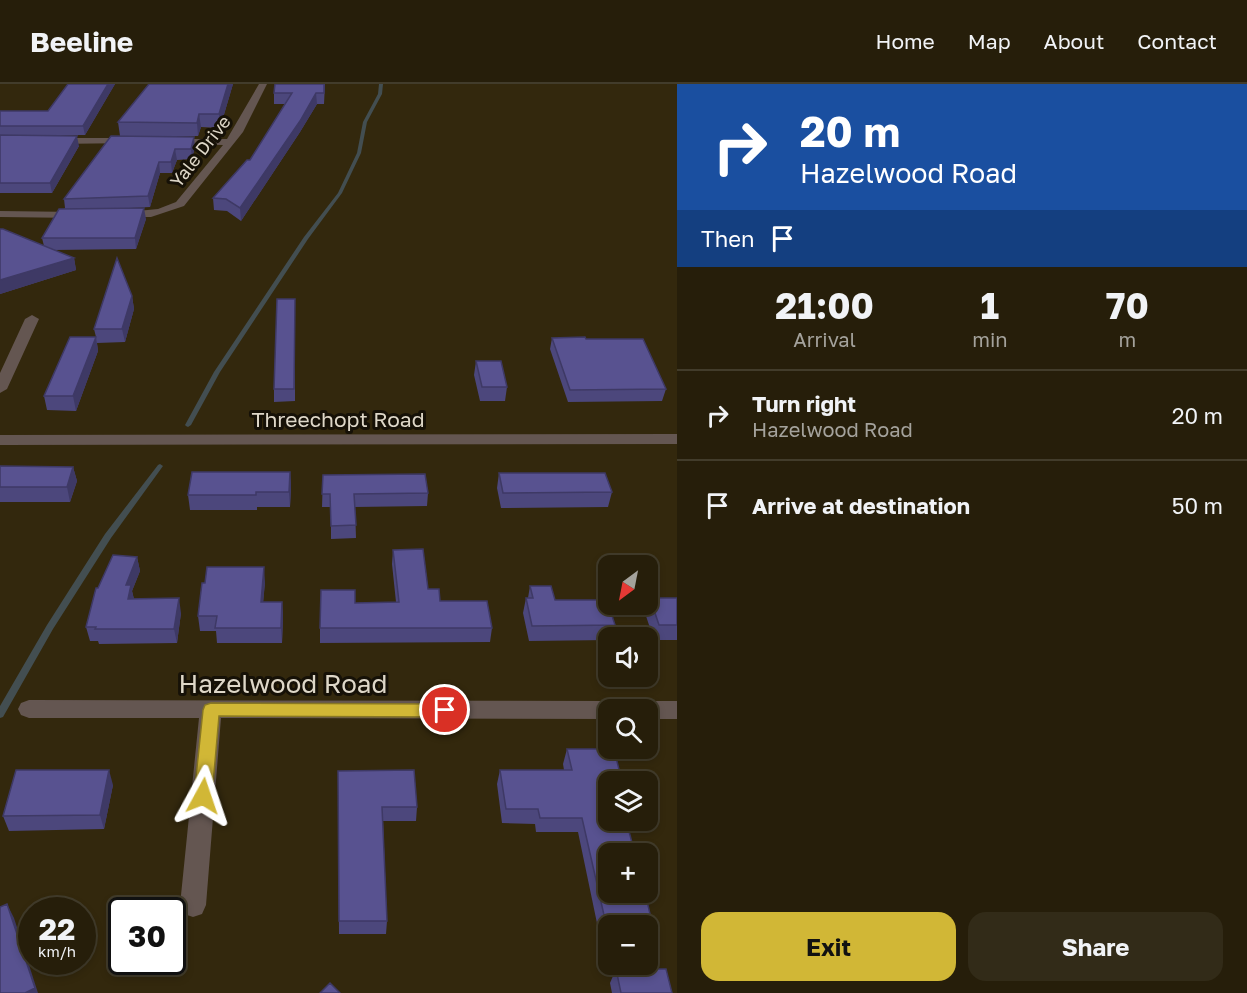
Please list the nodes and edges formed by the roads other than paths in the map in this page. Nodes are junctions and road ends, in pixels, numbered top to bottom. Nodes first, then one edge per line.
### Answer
1 (263, 84) edge
2 (46, 141) edge
3 (138, 141) edge
4 (161, 141) edge
5 (230, 142) junction
6 (0, 214) edge
7 (89, 215) edge
8 (111, 215) edge
9 (32, 320) dead end
10 (0, 389) edge
11 (677, 439) edge
12 (0, 440) edge
13 (29, 709) dead end
14 (211, 710) junction
15 (598, 710) edge
16 (658, 710) edge
17 (677, 711) edge
18 (193, 905) dead end

1 - 5 street, Yale Drive
2 - 3 street
4 - 5 street
5 - 8 street, Yale Drive
6 - 7 street
9 - 10 street
11 - 12 street, Threechopt Road
13 - 14 street, Hazelwood Road
14 - 15 street, Hazelwood Road
14 - 18 street
16 - 17 street

